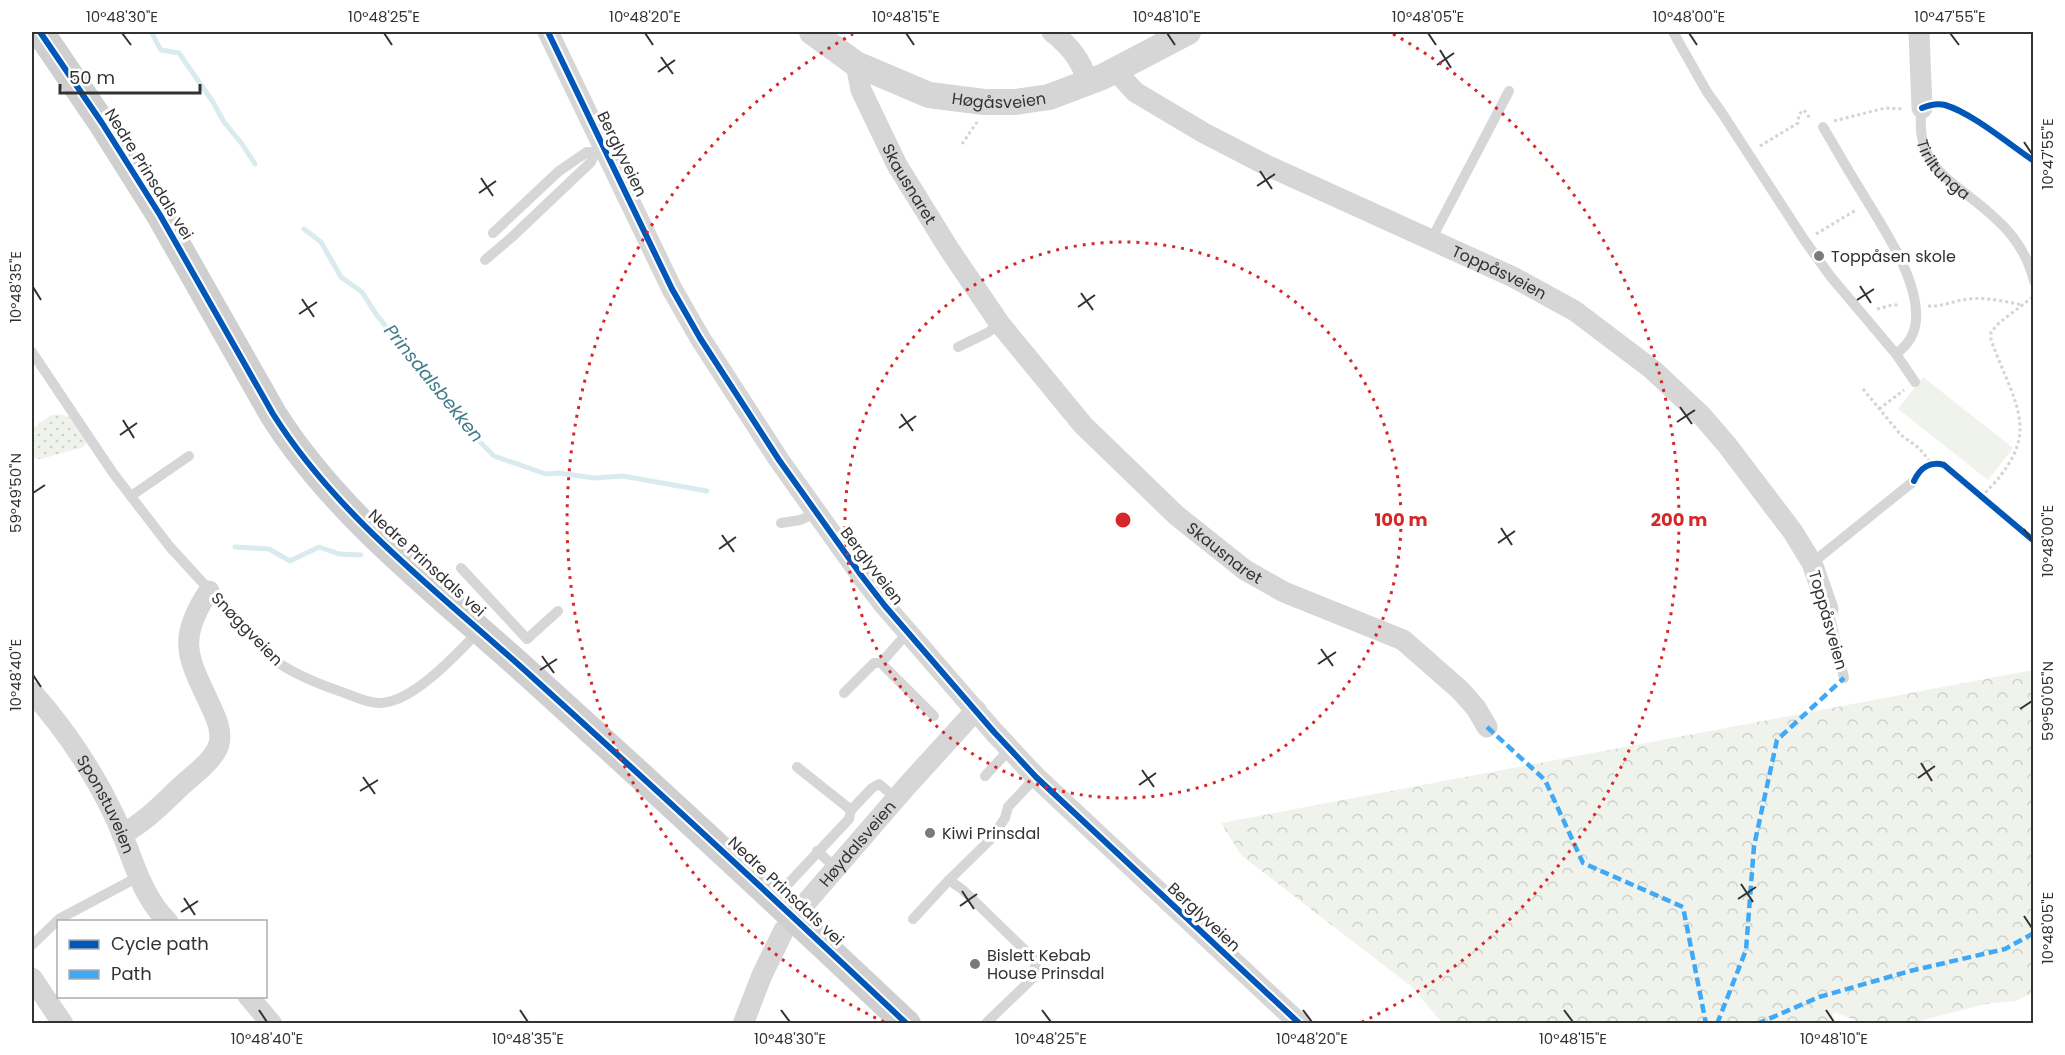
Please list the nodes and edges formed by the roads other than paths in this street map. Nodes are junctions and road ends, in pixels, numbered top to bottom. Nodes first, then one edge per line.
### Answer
1 (40, 32) edge
2 (548, 32) edge
3 (812, 32) edge
4 (1052, 32) edge
5 (1188, 32) edge
6 (1673, 32) edge
7 (1919, 32) edge
8 (856, 64) junction
9 (1116, 71) junction
10 (1088, 82) junction
11 (1509, 91) dead end
12 (1922, 108) joint
13 (1822, 128) road end
14 (599, 149) junction
15 (493, 233) dead end
16 (1431, 240) junction
17 (485, 260) dead end
18 (2034, 281) edge
19 (1000, 324) junction
20 (958, 347) dead end
21 (32, 352) edge
22 (1896, 354) junction
23 (1915, 382) road end
24 (189, 456) dead end
25 (1914, 481) road end
26 (130, 496) junction
27 (816, 513) junction
28 (781, 523) dead end
29 (1812, 563) junction
30 (461, 568) dead end
31 (210, 591) junction
32 (1828, 609) joint
33 (558, 611) dead end
34 (480, 630) junction
35 (908, 632) junction
36 (880, 663) junction
37 (1844, 678) dead end
38 (32, 692) edge
39 (844, 693) dead end
40 (976, 710) junction
41 (934, 716) dead end
42 (1487, 727) dead end
43 (1010, 749) junction
44 (797, 767) dead end
45 (985, 776) dead end
46 (1036, 777) junction
47 (897, 798) junction
48 (850, 814) junction
49 (122, 834) junction
50 (865, 834) junction
51 (817, 851) junction
52 (836, 868) junction
53 (138, 877) junction
54 (949, 880) junction
55 (788, 884) dead end
56 (794, 917) junction
57 (913, 919) dead end
58 (58, 920) edge
59 (167, 920) edge
60 (57, 921) edge
61 (32, 945) edge
62 (32, 978) edge
63 (251, 998) edge
64 (63, 1023) edge
65 (272, 1023) edge
66 (743, 1023) edge
67 (907, 1023) edge
68 (985, 1023) edge
69 (1300, 1023) edge

1 - 34 main road, Nedre Prinsdals vei
2 - 14 street, Berglyveien
3 - 8 street, Høgåsveien
4 - 10 street
5 - 9 street, Høgåsveien
6 - 22 lane
7 - 12 street, Tiriltunga
8 - 10 street, Høgåsveien
8 - 19 street, Skausnaret
9 - 10 street, Høgåsveien
9 - 16 street, Toppåsveien
11 - 16 lane
12 - 18 lane, Tiriltunga
13 - 22 lane
14 - 15 lane
14 - 17 lane
14 - 27 street, Berglyveien
16 - 29 street, Toppåsveien
19 - 20 lane
19 - 42 street, Skausnaret
21 - 26 lane, Snøggveien
22 - 23 lane
24 - 26 lane
25 - 29 lane, Toppåsveien
26 - 31 lane, Snøggveien
27 - 28 lane
27 - 35 street, Berglyveien
29 - 32 street, Toppåsveien
30 - 33 lane, Nedre Prinsdals vei
31 - 34 lane, Snøggveien
31 - 49 street
32 - 37 lane, Toppåsveien
34 - 56 main road, Nedre Prinsdals vei
35 - 36 lane
35 - 40 street, Berglyveien
36 - 39 lane
36 - 41 lane
38 - 49 street, Sponstuveien
40 - 43 street, Berglyveien
40 - 47 street, Høydalsveien
43 - 45 lane
43 - 46 street, Berglyveien
44 - 48 lane
46 - 54 lane
46 - 69 street, Berglyveien
47 - 48 lane
47 - 50 street, Høydalsveien
48 - 50 lane
48 - 51 lane
49 - 53 street, Sponstuveien
50 - 52 street, Høydalsveien
51 - 52 lane
51 - 55 lane
52 - 56 street, Høydalsveien
53 - 58 lane
53 - 59 street, Sponstuveien
54 - 57 lane
54 - 68 lane
56 - 66 street, Høydalsveien
56 - 67 main road, Nedre Prinsdals vei
60 - 61 lane
62 - 64 street
63 - 65 street

